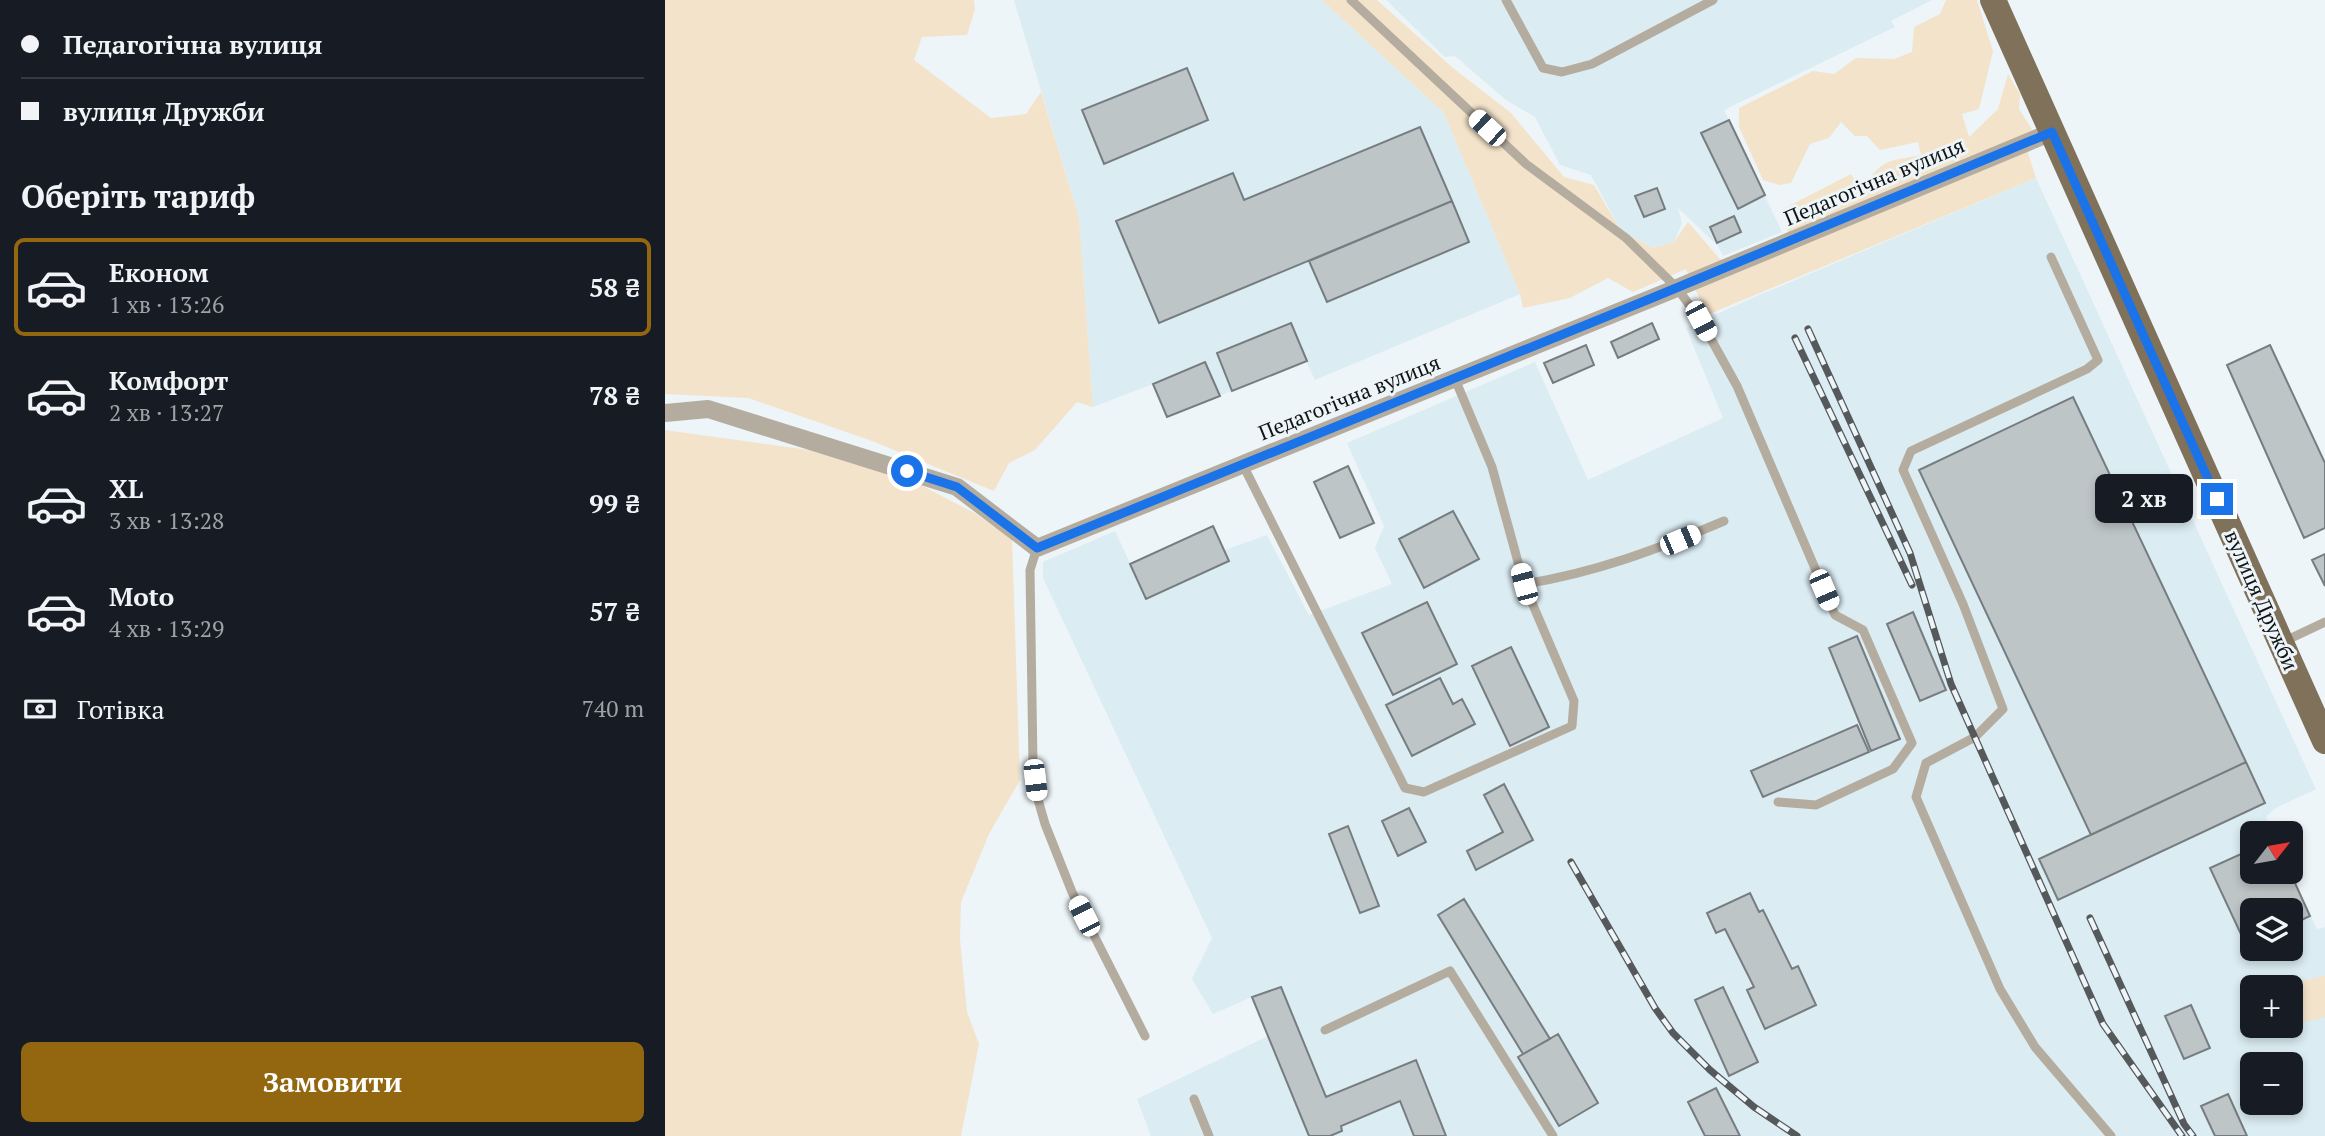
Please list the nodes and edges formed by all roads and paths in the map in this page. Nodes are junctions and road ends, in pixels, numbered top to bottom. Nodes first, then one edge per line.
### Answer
1 (1351, 0) edge
2 (1506, 0) edge
3 (1713, 0) edge
4 (1993, 0) edge
5 (2052, 132) junction
6 (2051, 257) dead end
7 (1677, 288) junction
8 (1454, 379) junction
9 (665, 413) edge
10 (1243, 465) junction
11 (1724, 521) dead end
12 (1037, 548) junction
13 (1524, 584) junction
14 (2325, 622) edge
15 (2281, 643) junction
16 (2325, 741) edge
17 (1777, 802) dead end
18 (1325, 1030) dead end
19 (1145, 1036) dead end
20 (1194, 1099) dead end
21 (1209, 1136) edge
22 (1553, 1136) edge
23 (2111, 1136) edge

1 - 7 lane
2 - 3 lane
4 - 5 main road, вулиця Дружби
5 - 7 street, Педагогічна вулиця
5 - 15 main road, вулиця Дружби
6 - 23 lane
7 - 8 street, Педагогічна вулиця
7 - 17 lane
8 - 10 street, Педагогічна вулиця
8 - 13 lane
9 - 12 street
10 - 12 street, Педагогічна вулиця
10 - 13 lane
11 - 13 lane
12 - 19 lane
14 - 15 lane
15 - 16 main road, вулиця Дружби
18 - 22 lane
20 - 21 lane

